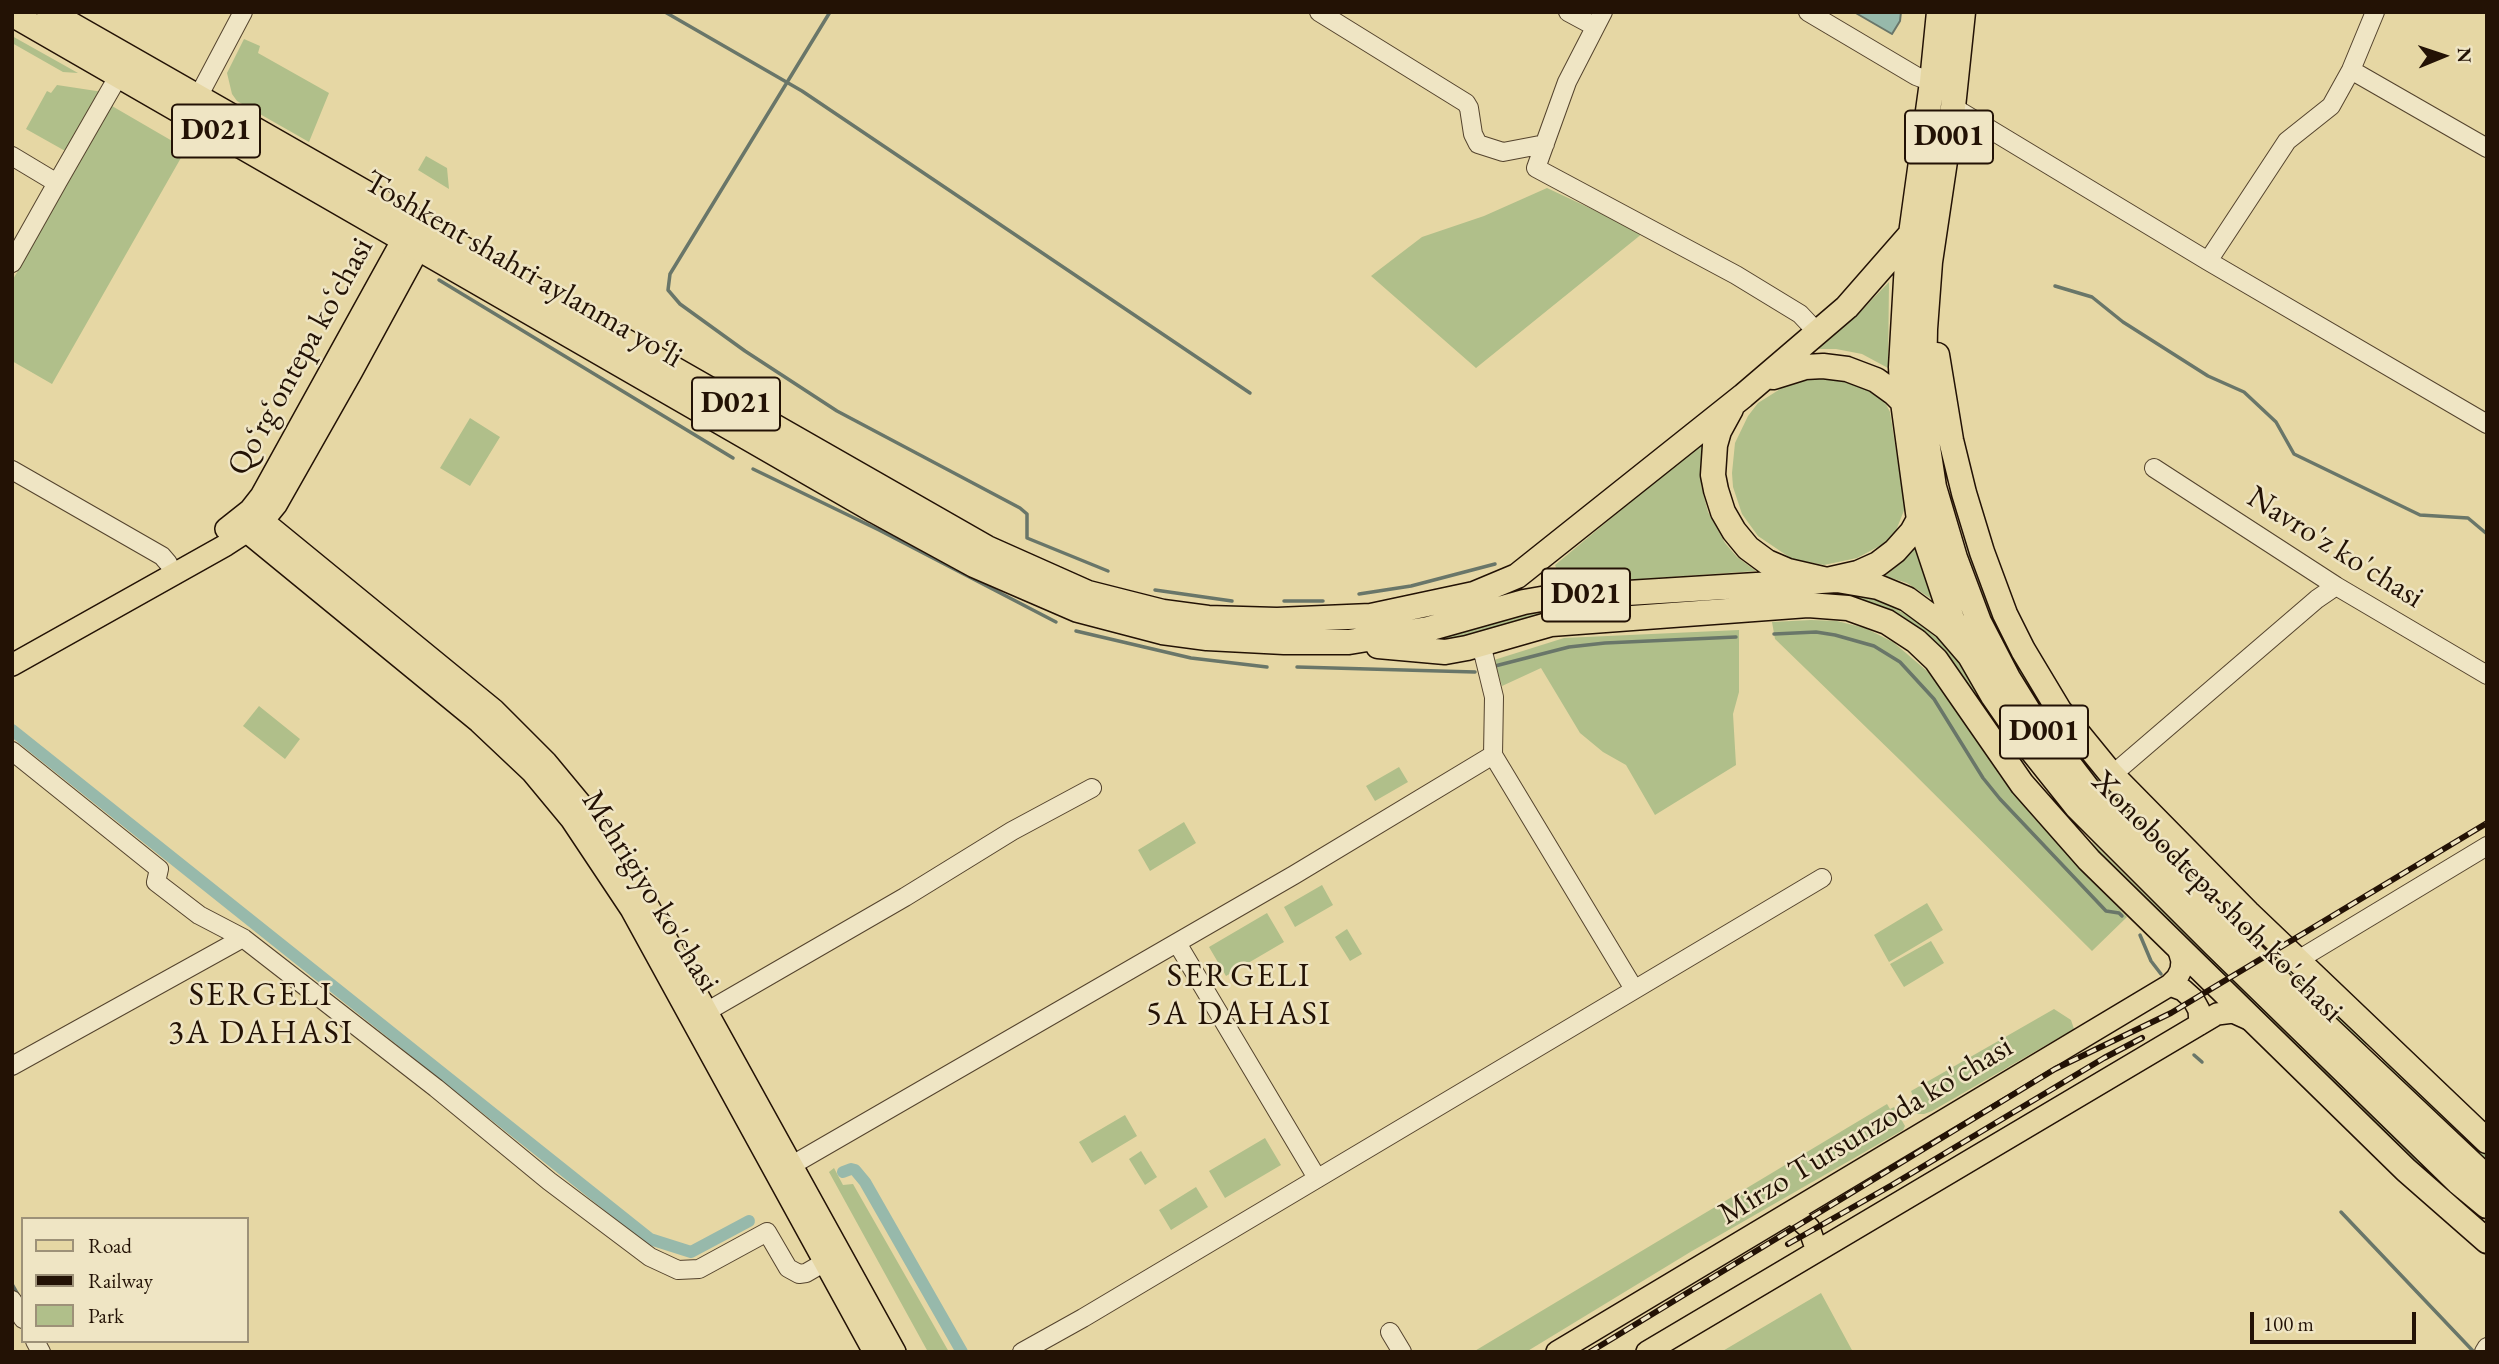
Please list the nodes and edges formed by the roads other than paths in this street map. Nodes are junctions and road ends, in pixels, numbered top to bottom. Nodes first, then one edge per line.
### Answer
1 (49, 12) edge
2 (243, 12) edge
3 (1319, 12) edge
4 (1568, 12) edge
5 (1808, 12) edge
6 (1938, 12) edge
7 (1963, 12) edge
8 (2375, 12) edge
9 (12, 14) edge
10 (1598, 19) edge
11 (2351, 71) junction
12 (119, 75) junction
13 (1932, 82) junction
14 (198, 97) junction
15 (1953, 107) junction
16 (1545, 144) junction
17 (2487, 148) edge
18 (12, 156) edge
19 (57, 183) junction
20 (1910, 236) junction
21 (414, 237) junction
22 (2208, 261) junction
23 (1930, 262) junction
24 (12, 263) edge
25 (1817, 332) junction
26 (1742, 396) junction
27 (1903, 401) junction
28 (2487, 424) edge
29 (1926, 434) junction
30 (2154, 468) dead end
31 (12, 470) edge
32 (1934, 487) junction
33 (881, 501) junction
34 (1919, 520) junction
35 (249, 525) junction
36 (168, 563) junction
37 (1528, 568) junction
38 (1827, 580) junction
39 (2336, 586) junction
40 (1538, 600) junction
41 (1349, 642) junction
42 (1478, 645) junction
43 (12, 651) edge
44 (1970, 656) junction
45 (12, 665) edge
46 (2484, 667) edge
47 (12, 751) edge
48 (1493, 755) junction
49 (2112, 775) junction
50 (1092, 788) dead end
51 (2077, 807) junction
52 (2487, 846) edge
53 (2089, 860) junction
54 (1822, 878) dead end
55 (243, 938) junction
56 (1177, 943) junction
57 (2178, 947) junction
58 (2298, 960) junction
59 (2171, 985) junction
60 (1634, 989) junction
61 (706, 1012) junction
62 (2256, 1023) junction
63 (2200, 1024) junction
64 (2371, 1030) junction
65 (12, 1066) edge
66 (2380, 1077) junction
67 (2428, 1137) junction
68 (2487, 1141) edge
69 (785, 1170) junction
70 (1317, 1178) junction
71 (2487, 1178) edge
72 (2487, 1206) edge
73 (1791, 1212) junction
74 (2487, 1241) edge
75 (1818, 1251) junction
76 (825, 1262) junction
77 (12, 1300) edge
78 (21, 1316) edge
79 (1390, 1332) dead end
80 (874, 1352) edge
81 (895, 1352) edge
82 (1022, 1352) edge
83 (1402, 1352) edge
84 (1557, 1352) edge
85 (1647, 1352) edge

1 - 14 highway, Toshkent shahri aylanma yoʻli / D021
2 - 14 street
3 - 16 street
4 - 10 street
5 - 13 street
6 - 13 highway, D001
7 - 15 highway, D001
8 - 11 street
9 - 12 highway, Toshkent shahri aylanma yoʻli / D021
10 - 16 street
11 - 17 street
11 - 22 street
12 - 19 street
12 - 21 highway, Toshkent shahri aylanma yoʻli / D021
13 - 20 highway, D001
14 - 21 highway, Toshkent shahri aylanma yoʻli / D021
15 - 22 street
15 - 23 highway, D001
16 - 25 street
18 - 19 street
19 - 24 street
20 - 25 highway, Toshkent shahri aylanma yoʻli / D021
20 - 27 highway, D001
21 - 33 highway, Toshkent shahri aylanma yoʻli / D021
21 - 35 main road, Qoʻrgʻontepa koʻchasi
22 - 28 street
23 - 29 highway, D001
23 - 49 highway
25 - 26 highway, Toshkent shahri aylanma yoʻli / D021
26 - 27 highway, Toshkent shahri aylanma yoʻli / D021
26 - 37 highway, Toshkent shahri aylanma yoʻli / D021
26 - 38 highway, Toshkent shahri aylanma yoʻli / D021
27 - 29 highway, Toshkent shahri aylanma yoʻli / D021
27 - 34 highway, D001
29 - 32 highway, D001
30 - 39 street, Navro'z ko'chasi
31 - 36 street
32 - 34 highway, Toshkent shahri aylanma yoʻli / D021
32 - 66 highway, Xonobodtepa shoh ko'chasi / D001
33 - 37 highway, Toshkent shahri aylanma yoʻli / D021
33 - 41 highway, Toshkent shahri aylanma yoʻli / D021
34 - 38 highway, Toshkent shahri aylanma yoʻli / D021
34 - 44 highway, Xonobodtepa shoh ko'chasi / D001
35 - 36 main road, Qoʻrgʻontepa koʻchasi
35 - 45 main road, Qoʻrgʻontepa koʻchasi
35 - 61 main road, Mehrigiyo ko'chasi
35 - 69 main road, Mehrigiyo ko'chasi
36 - 43 main road, Qoʻrgʻontepa koʻchasi
37 - 40 highway
38 - 40 highway, Toshkent shahri aylanma yoʻli / D021
38 - 44 highway, Toshkent shahri aylanma yoʻli / D021
39 - 46 street, Navro'z ko'chasi
39 - 49 street
40 - 41 highway, Toshkent shahri aylanma yoʻli / D021
41 - 42 highway
42 - 48 street
42 - 53 highway
44 - 51 highway, Xonobodtepa shoh ko'chasi / D001
47 - 55 street
48 - 56 street
48 - 60 street
49 - 58 highway
50 - 61 street
51 - 53 highway
51 - 67 highway, Xonobodtepa shoh ko'chasi / D001
52 - 58 street
53 - 57 highway
54 - 60 street
55 - 65 street
55 - 76 street
56 - 69 street
56 - 70 street
57 - 59 main road
57 - 62 highway
58 - 64 highway
59 - 63 main road
59 - 73 main road, Mirzo Tursunzoda ko'chasi
60 - 70 street
61 - 69 main road, Mehrigiyo ko'chasi
62 - 63 main road
62 - 74 highway
63 - 75 main road
64 - 66 highway
64 - 68 highway
66 - 67 highway, Xonobodtepa shoh ko'chasi / D001
67 - 71 highway, Xonobodtepa shoh ko'chasi / D001
67 - 72 highway, Xonobodtepa shoh ko'chasi / D001
69 - 76 main road, Mehrigiyo ko'chasi
69 - 81 main road, Mehrigiyo ko'chasi
70 - 82 street
73 - 75 main road
73 - 84 main road, Mirzo Tursunzoda ko'chasi
75 - 85 main road
76 - 80 main road, Mehrigiyo ko'chasi
77 - 78 street
79 - 83 street

